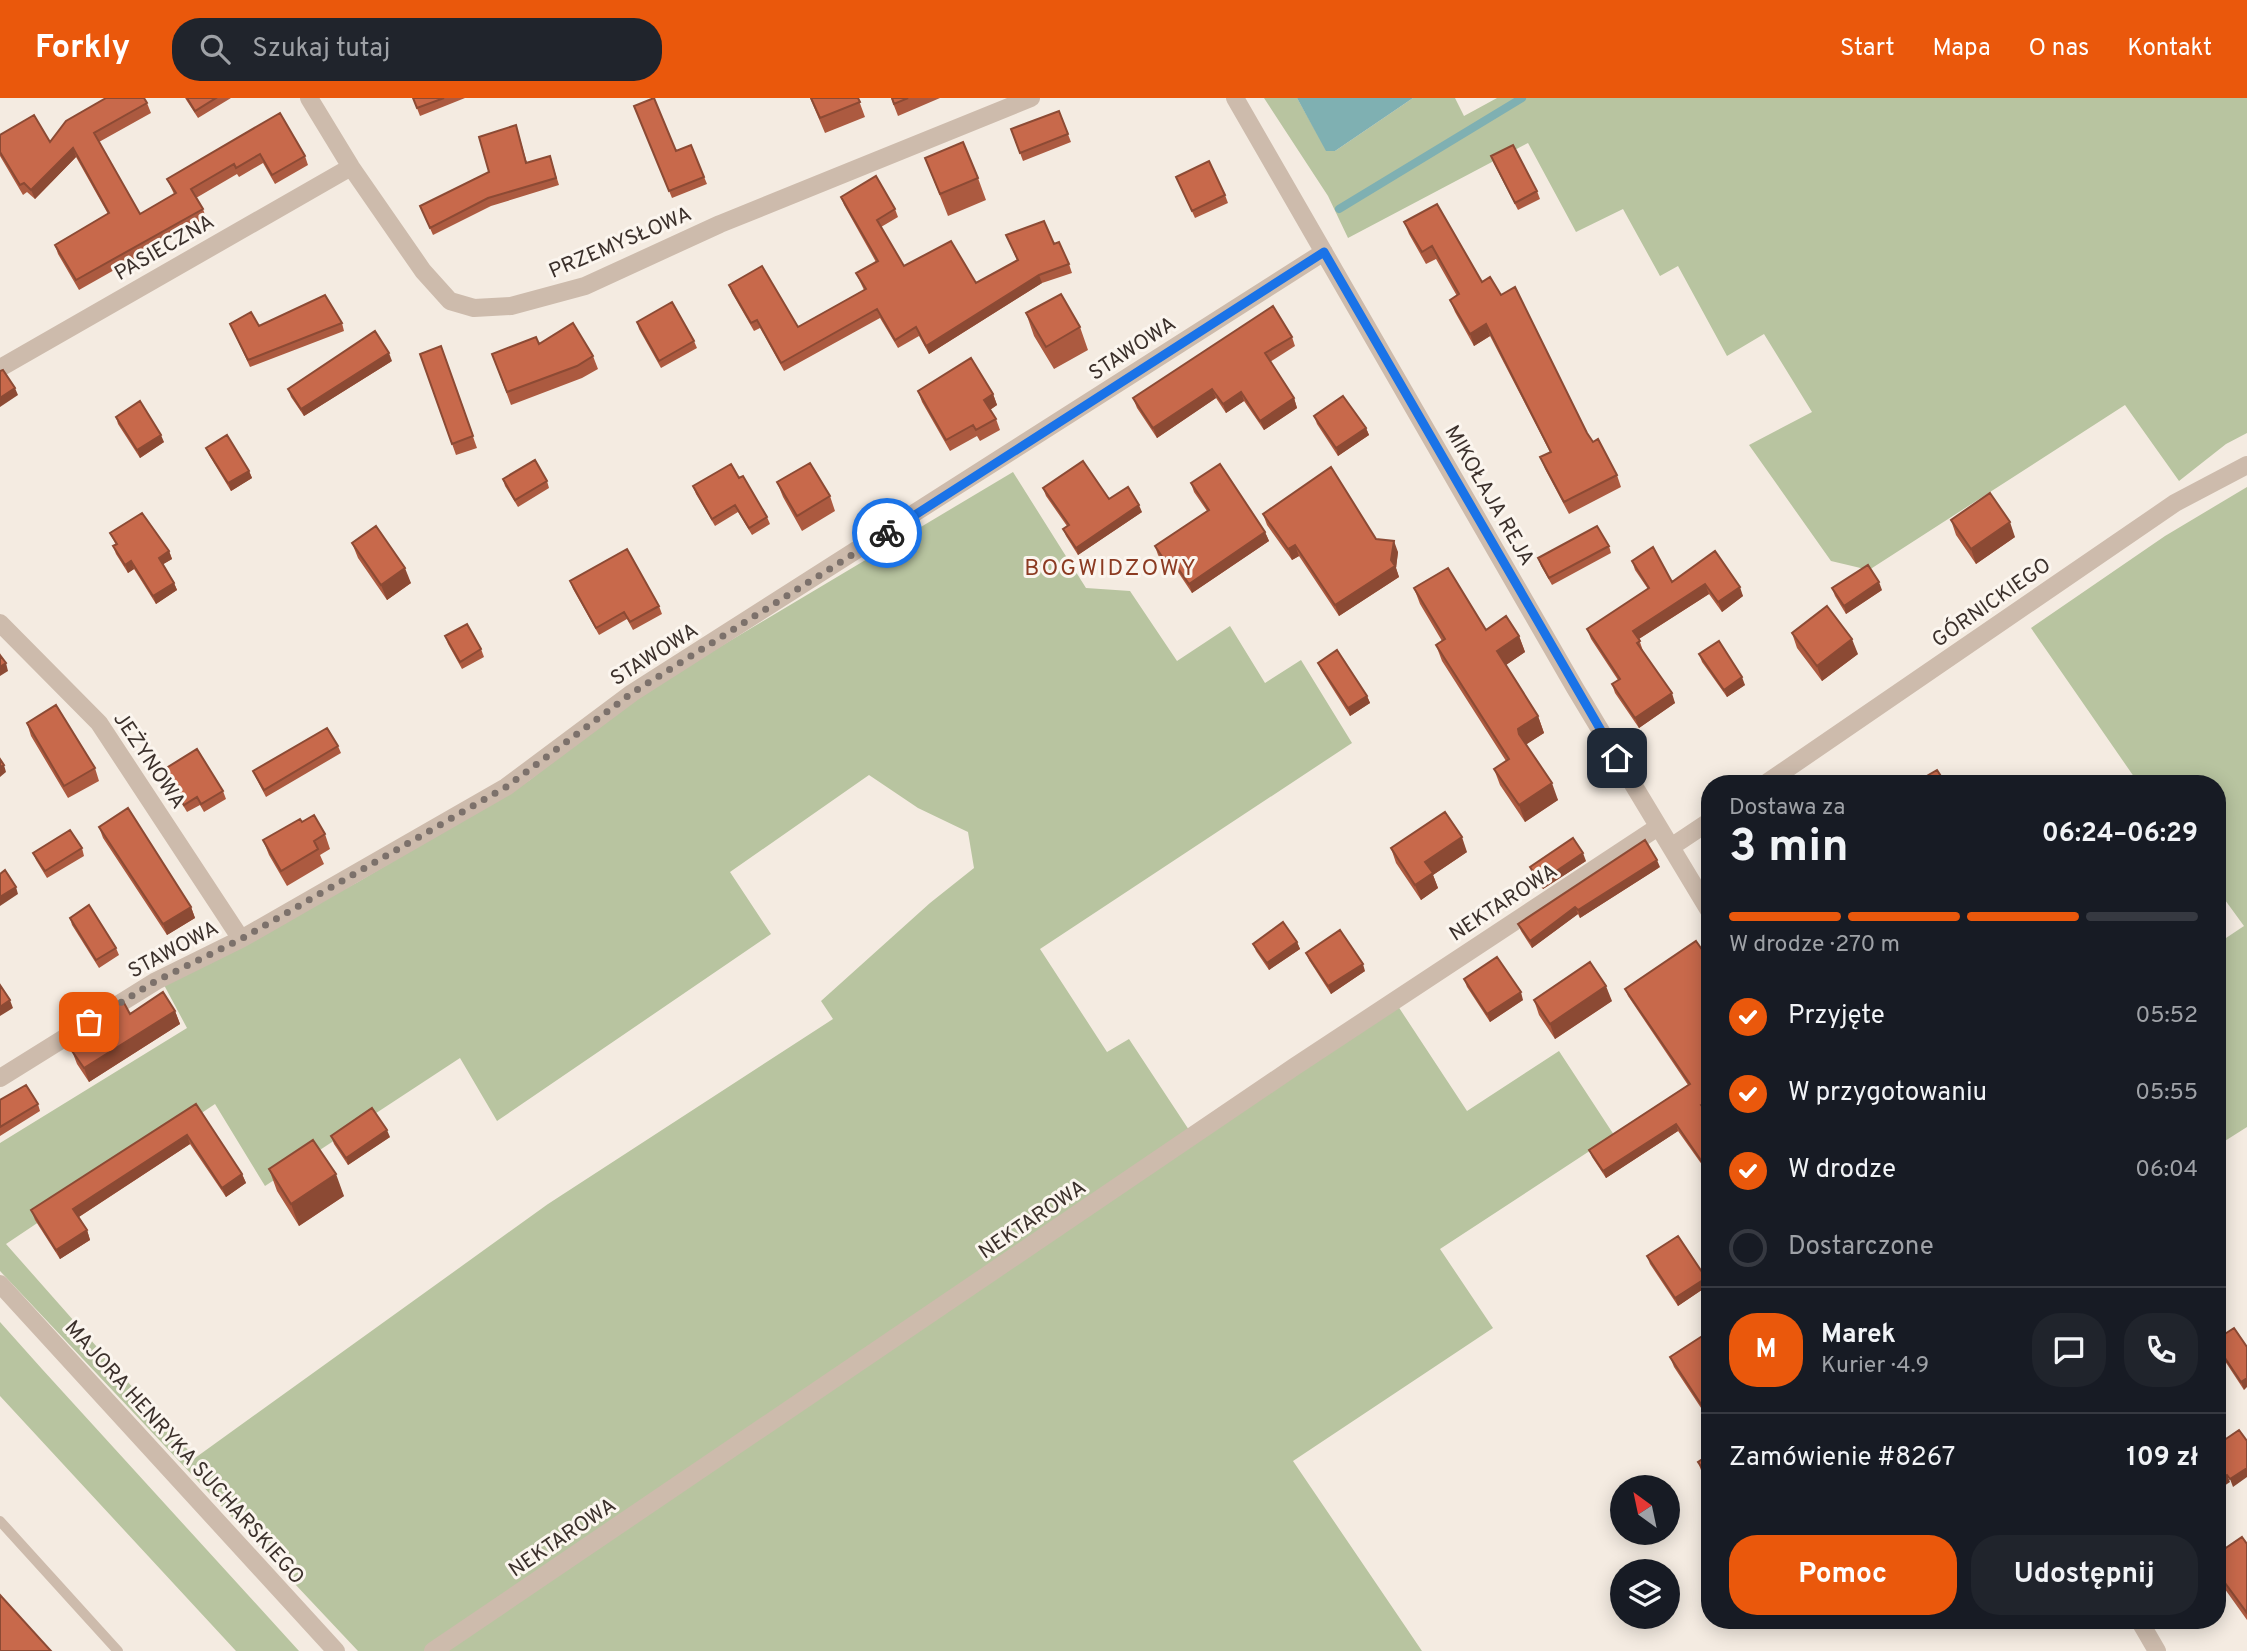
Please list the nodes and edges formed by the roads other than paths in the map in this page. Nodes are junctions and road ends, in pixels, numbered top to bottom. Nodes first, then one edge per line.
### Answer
1 (309, 98) edge
2 (1031, 98) edge
3 (1235, 98) edge
4 (351, 167) junction
5 (1324, 252) junction
6 (0, 368) edge
7 (2247, 465) edge
8 (0, 623) edge
9 (1778, 775) edge
10 (1658, 827) junction
11 (1701, 827) edge
12 (1671, 847) junction
13 (1701, 897) edge
14 (241, 939) junction
15 (0, 1078) edge
16 (0, 1284) edge
17 (0, 1521) edge
18 (2144, 1629) edge
19 (118, 1651) edge
20 (336, 1651) edge
21 (433, 1651) edge
22 (2157, 1651) edge

1 - 4 street, PRZEMYSŁOWA
2 - 4 street, PRZEMYSŁOWA
3 - 5 street, MIKOŁAJA REJA
4 - 6 street, PASIECZNA
5 - 10 street, MIKOŁAJA REJA
5 - 14 street, STAWOWA
7 - 9 street, GÓRNICKIEGO
8 - 14 street, JEŻYNOWA
10 - 12 street, MIKOŁAJA REJA
10 - 21 street, NEKTAROWA
11 - 12 street
12 - 13 street, MIKOŁAJA REJA
14 - 15 street, STAWOWA
16 - 20 street, MAJORA HENRYKA SUCHARSKIEGO
17 - 19 lane
18 - 22 street

